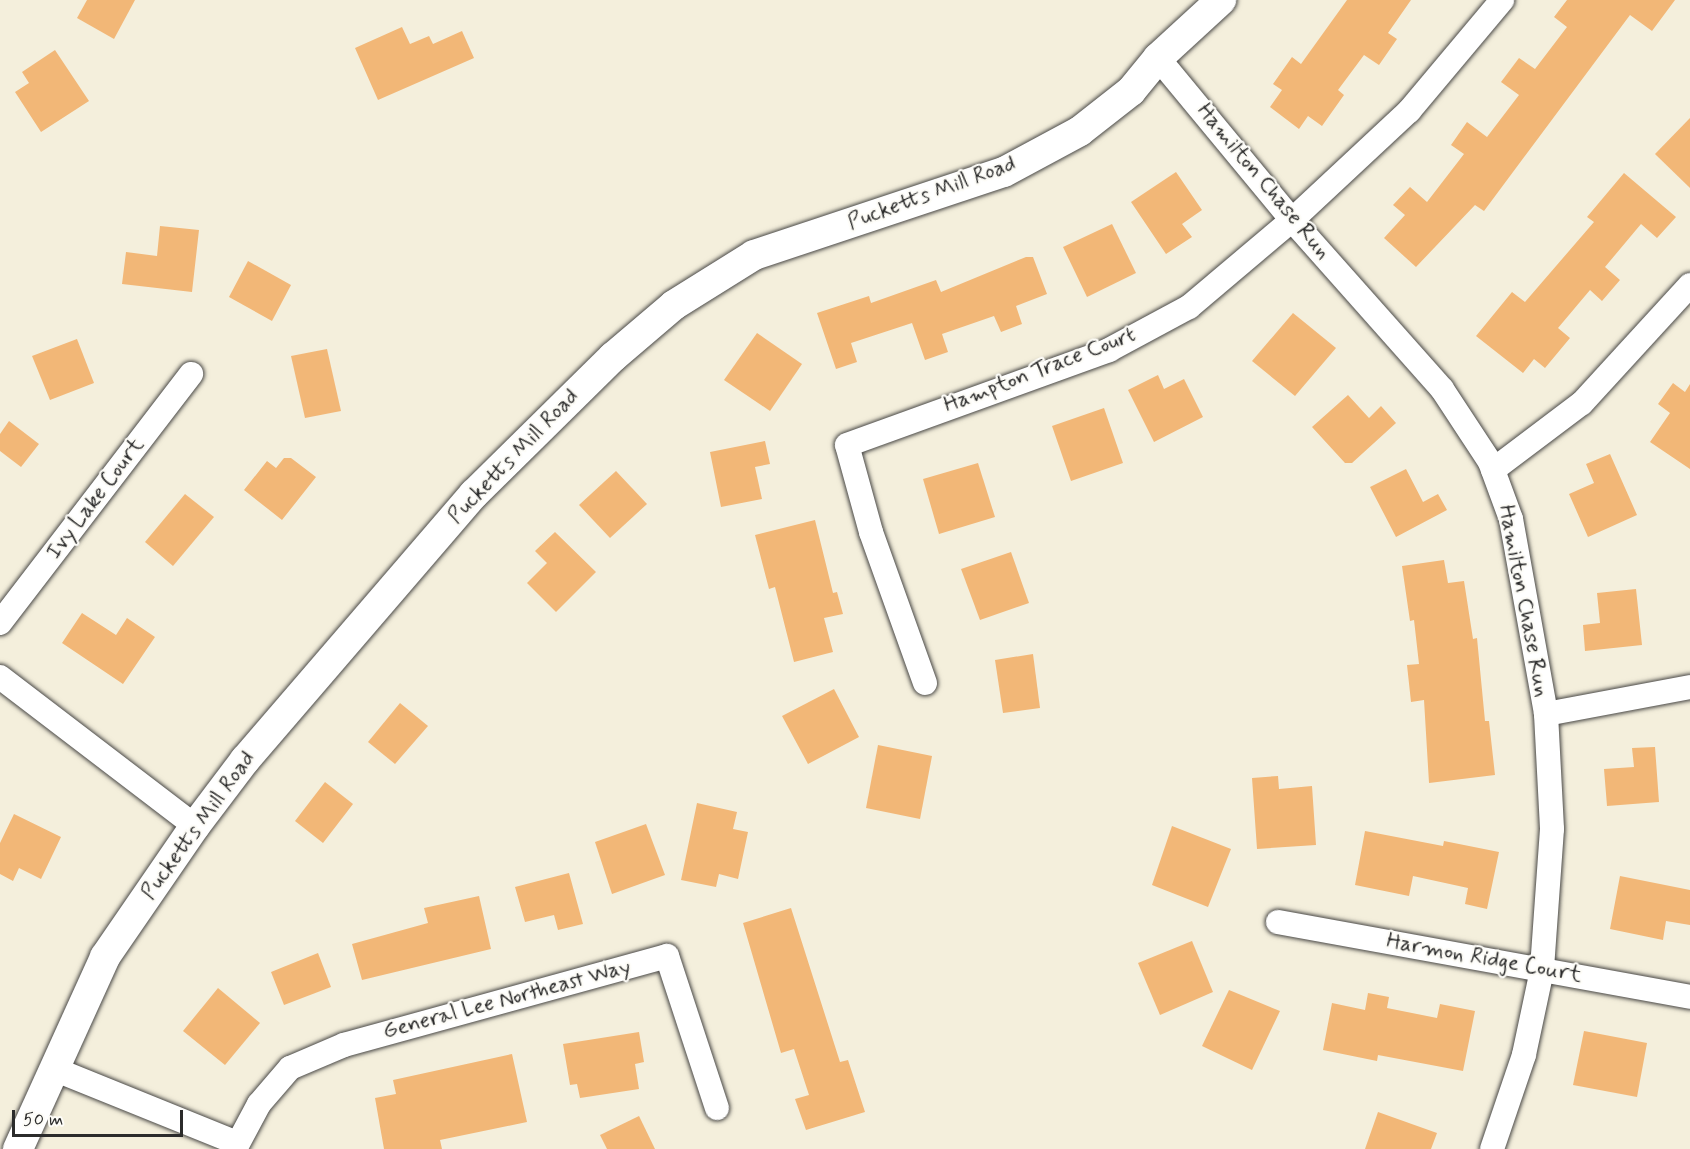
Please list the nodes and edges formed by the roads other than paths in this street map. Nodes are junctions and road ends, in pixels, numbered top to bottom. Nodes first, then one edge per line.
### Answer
1 (1221, 0) edge
2 (1502, 0) edge
3 (1158, 58) junction
4 (1292, 220) junction
5 (1690, 285) edge
6 (191, 374) dead end
7 (1493, 470) junction
8 (0, 623) edge
9 (0, 677) edge
10 (925, 683) dead end
11 (1690, 687) edge
12 (1546, 714) junction
13 (195, 826) junction
14 (1278, 922) dead end
15 (1542, 970) junction
16 (1690, 997) edge
17 (54, 1069) junction
18 (717, 1108) dead end
19 (236, 1146) edge
20 (18, 1149) edge
21 (1492, 1149) edge

1 - 3 street, Pucketts Mill Road
2 - 4 street, Hampton Trace Court
3 - 4 street, Hamilton Chase Run
3 - 13 street, Pucketts Mill Road
4 - 7 street, Hamilton Chase Run
4 - 10 street, Hampton Trace Court
5 - 7 street
6 - 8 street, Ivy Lake Court
7 - 12 street, Hamilton Chase Run
9 - 13 street
11 - 12 street
12 - 15 street, Hamilton Chase Run
13 - 17 street, Pucketts Mill Road
14 - 15 street, Harmon Ridge Court
15 - 16 street, Harmon Ridge Court
15 - 21 street, Hamilton Chase Run
17 - 19 street
17 - 20 street, Pucketts Mill Road
18 - 19 street, General Lee Northeast Way

